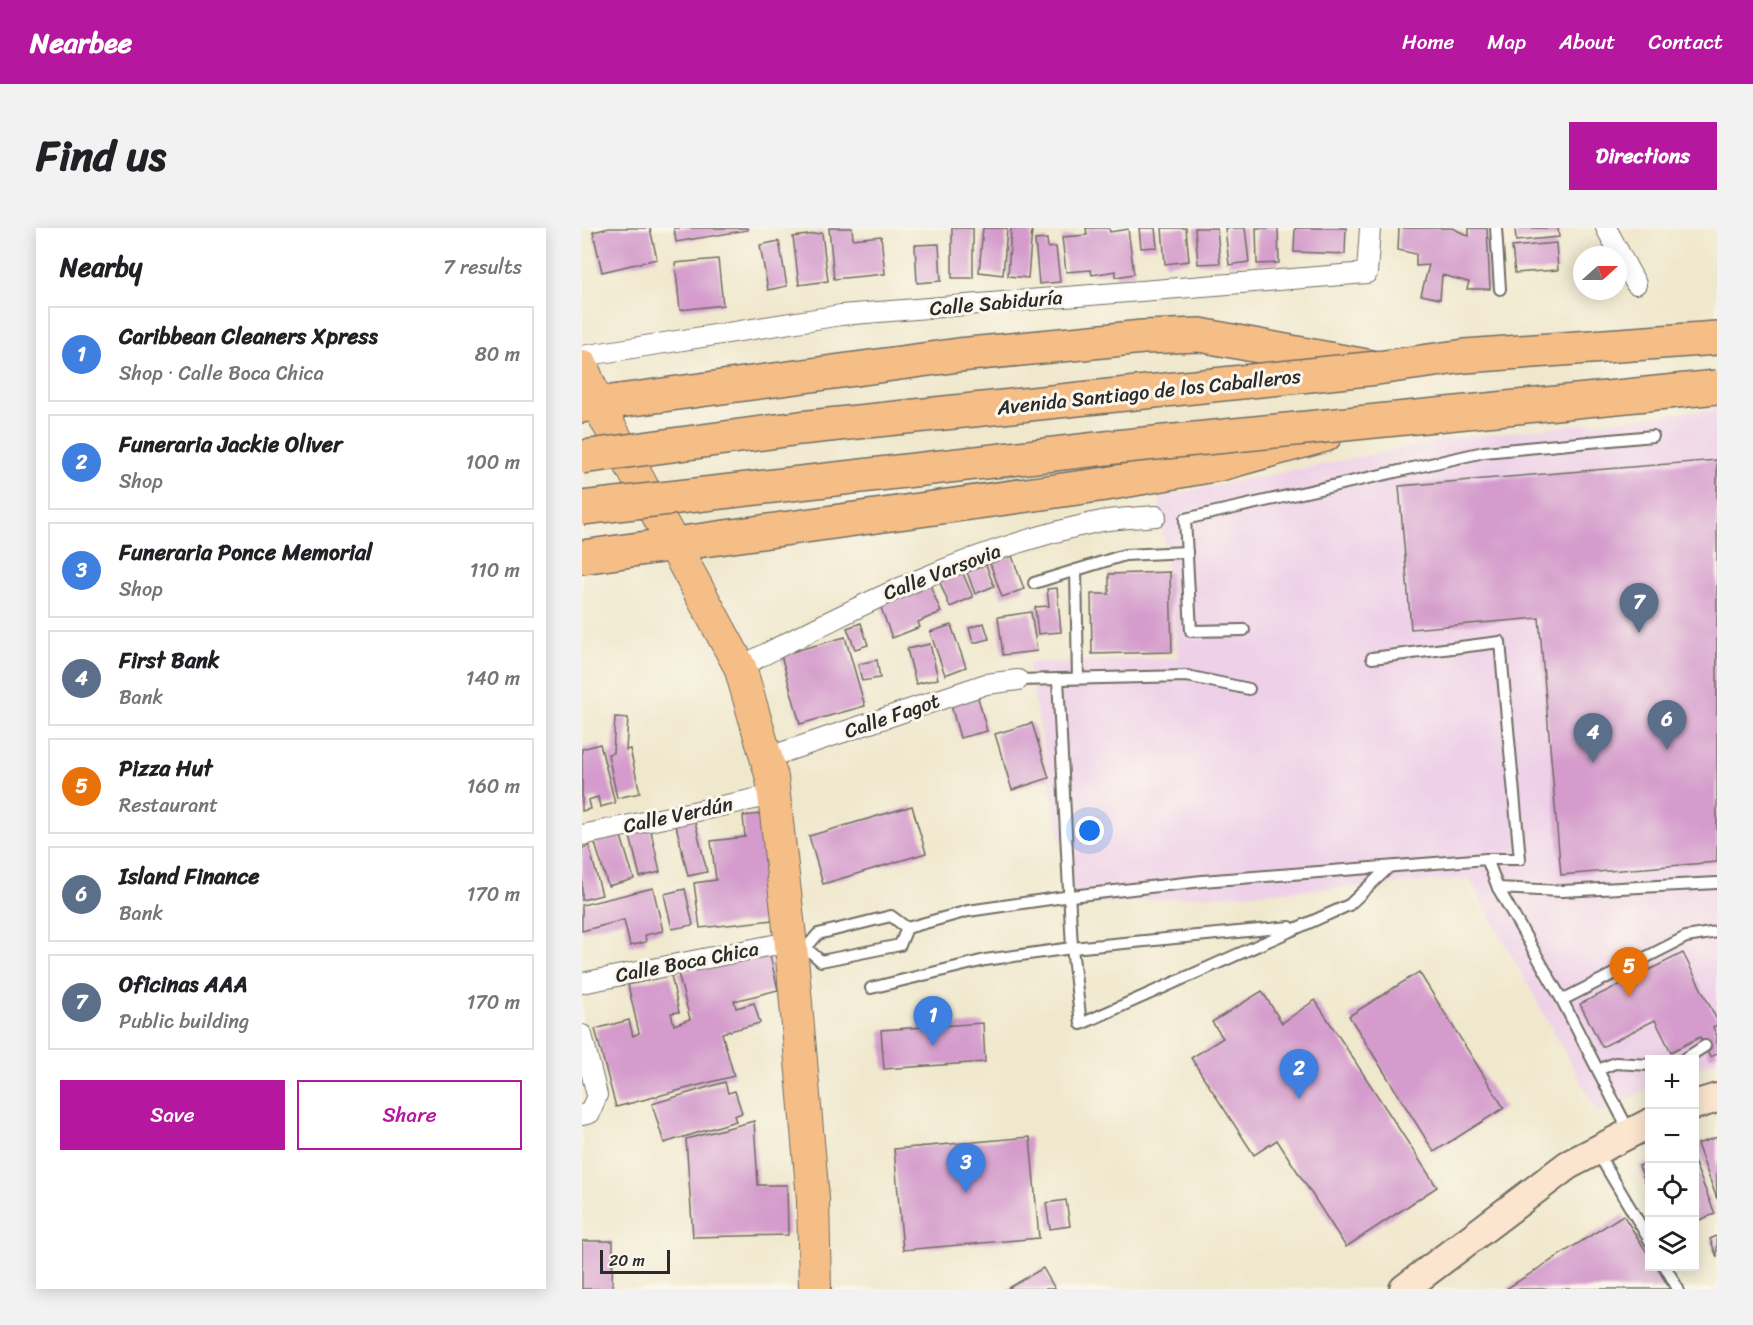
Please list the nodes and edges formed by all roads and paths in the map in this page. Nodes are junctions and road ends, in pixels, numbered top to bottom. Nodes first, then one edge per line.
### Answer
1 (1370, 228) edge
2 (1496, 228) edge
3 (1606, 228) edge
4 (1636, 284) dead end
5 (1500, 289) dead end
6 (1717, 338) edge
7 (582, 356) edge
8 (582, 366) edge
9 (1377, 368) junction
10 (1717, 387) edge
11 (590, 405) edge
12 (1384, 418) junction
13 (1653, 435) dead end
14 (582, 458) edge
15 (582, 508) edge
16 (1156, 516) dead end
17 (674, 544) junction
18 (1187, 552) junction
19 (582, 556) edge
20 (1076, 570) junction
21 (1034, 583) dead end
22 (1244, 630) dead end
23 (1372, 658) dead end
24 (740, 667) junction
25 (1078, 678) junction
26 (1058, 679) junction
27 (1018, 680) joint
28 (1249, 689) dead end
29 (766, 758) junction
30 (774, 795) junction
31 (582, 835) edge
32 (1487, 859) junction
33 (1389, 867) junction
34 (1717, 883) edge
35 (1498, 888) junction
36 (1071, 896) junction
37 (1300, 926) junction
38 (907, 928) junction
39 (1717, 932) edge
40 (799, 947) junction
41 (1072, 948) junction
42 (582, 983) edge
43 (871, 988) dead end
44 (1562, 1000) junction
45 (582, 1035) edge
46 (1705, 1046) dead end
47 (1690, 1055) edge
48 (1645, 1065) edge
49 (1598, 1070) junction
50 (1717, 1098) edge
51 (1699, 1104) edge
52 (582, 1115) edge
53 (1640, 1127) edge
54 (1595, 1149) junction
55 (1645, 1233) edge
56 (1668, 1271) edge
57 (815, 1289) edge
58 (1404, 1289) edge
59 (1678, 1289) edge

1 - 7 street, Calle Sabiduría
2 - 5 lane
3 - 4 street
6 - 9 highway, Avenida Santiago de los Caballeros
8 - 11 main road
9 - 11 highway, bridge
9 - 14 highway, Avenida Santiago de los Caballeros, bridge
10 - 12 highway, bridge
11 - 17 main road
12 - 15 highway, bridge
12 - 17 highway, bridge
13 - 18 lane
16 - 24 street, Calle Varsovia
17 - 19 highway
17 - 24 main road
18 - 20 lane
18 - 22 lane
20 - 21 lane
20 - 25 lane
23 - 32 lane
24 - 29 main road
25 - 26 lane
25 - 28 lane
26 - 27 lane
26 - 36 lane
27 - 29 street, Calle Fagot
29 - 30 main road
30 - 31 street, Calle Verdún
30 - 40 main road
32 - 33 lane
32 - 35 lane
33 - 36 lane
33 - 37 lane
34 - 35 lane
35 - 44 lane
36 - 38 lane
36 - 41 lane
37 - 41 lane
37 - 41 lane
38 - 40 lane
38 - 40 lane
39 - 44 lane
40 - 42 street, Calle Boca Chica
40 - 57 main road
41 - 43 lane
44 - 49 lane
45 - 52 street
46 - 47 lane
48 - 49 lane
49 - 53 lane
50 - 51 street
53 - 54 street
54 - 55 lane
54 - 58 street
56 - 59 lane

